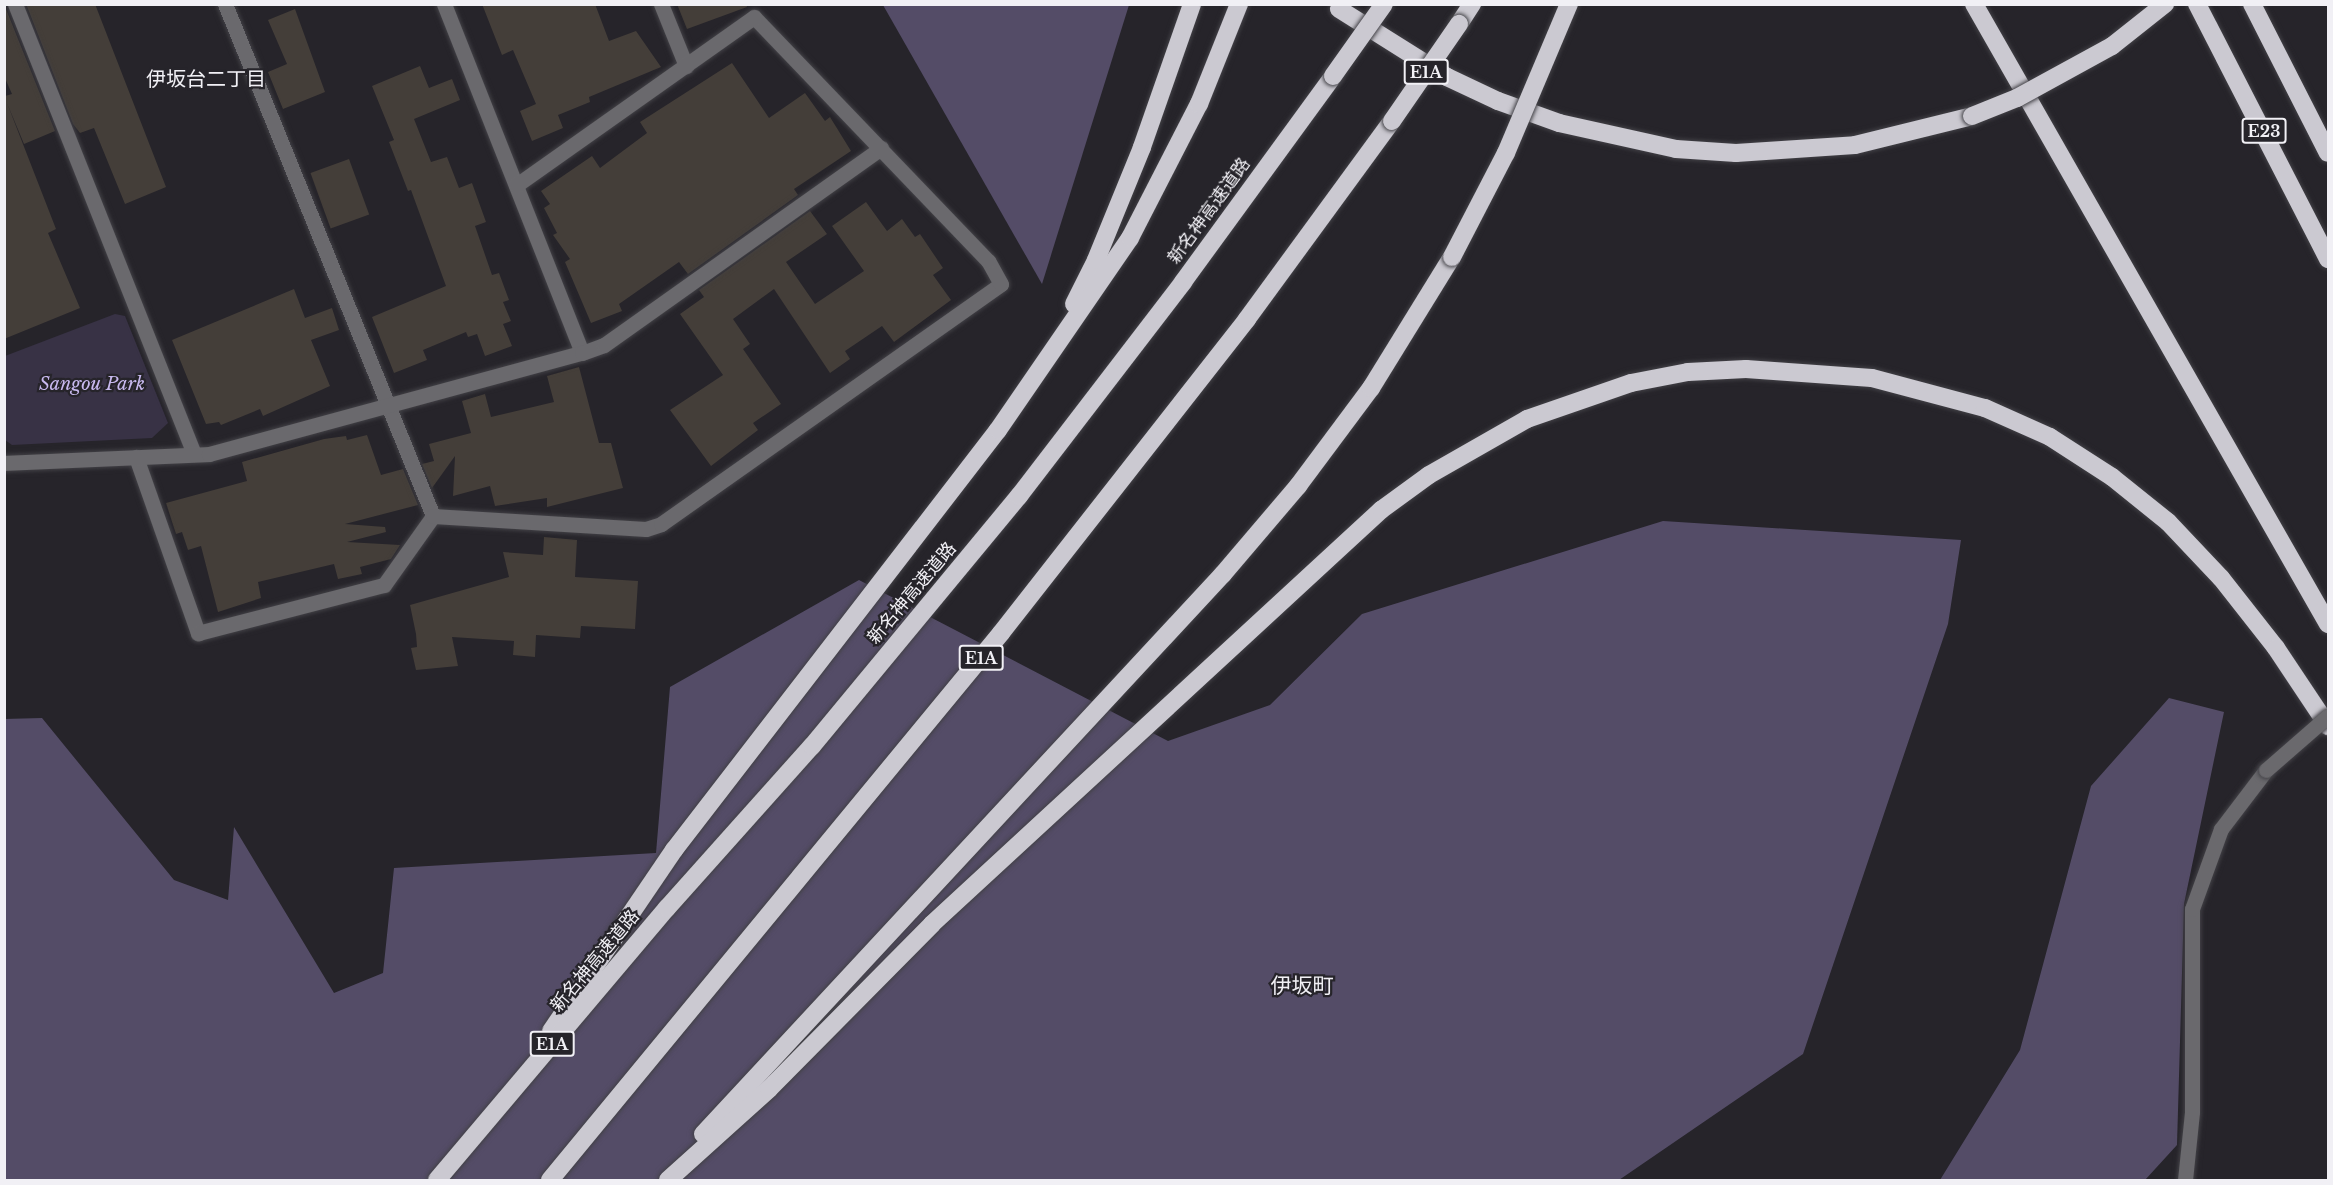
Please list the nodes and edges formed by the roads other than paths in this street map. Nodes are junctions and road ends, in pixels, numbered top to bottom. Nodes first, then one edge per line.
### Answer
1 (15, 4) edge
2 (225, 4) edge
3 (444, 4) edge
4 (661, 4) edge
5 (1192, 4) edge
6 (1239, 4) edge
7 (1384, 4) edge
8 (1472, 4) edge
9 (1569, 4) edge
10 (1974, 4) edge
11 (2165, 4) edge
12 (2197, 4) edge
13 (2252, 4) edge
14 (1339, 9) dead end
15 (686, 66) junction
16 (881, 148) junction
17 (2328, 153) edge
18 (517, 185) junction
19 (2328, 259) edge
20 (582, 353) junction
21 (1040, 369) junction
22 (386, 403) junction
23 (194, 454) junction
24 (136, 457) junction
25 (4, 463) edge
26 (433, 516) junction
27 (2328, 624) edge
28 (2328, 716) edge
29 (2328, 726) edge
30 (508, 1096) junction
31 (437, 1180) edge
32 (550, 1180) edge
33 (660, 1180) edge
34 (668, 1180) edge
35 (2185, 1180) edge

1 - 23 street
2 - 22 street
3 - 18 street
4 - 15 street
5 - 21 highway
6 - 21 highway
7 - 30 highway, 新名神高速道路 / E1A, bridge
8 - 32 highway, E1A, bridge
9 - 33 highway, bridge
10 - 27 highway
11 - 14 highway, bridge
12 - 19 highway, E23
13 - 17 highway, E23
15 - 16 street
15 - 18 street
16 - 20 street
16 - 26 street
18 - 20 street
20 - 22 street
21 - 30 highway
22 - 23 street
22 - 26 street
23 - 24 street
24 - 25 street
24 - 26 street
28 - 35 street, bridge
29 - 34 highway
30 - 31 highway, 新名神高速道路 / E1A

